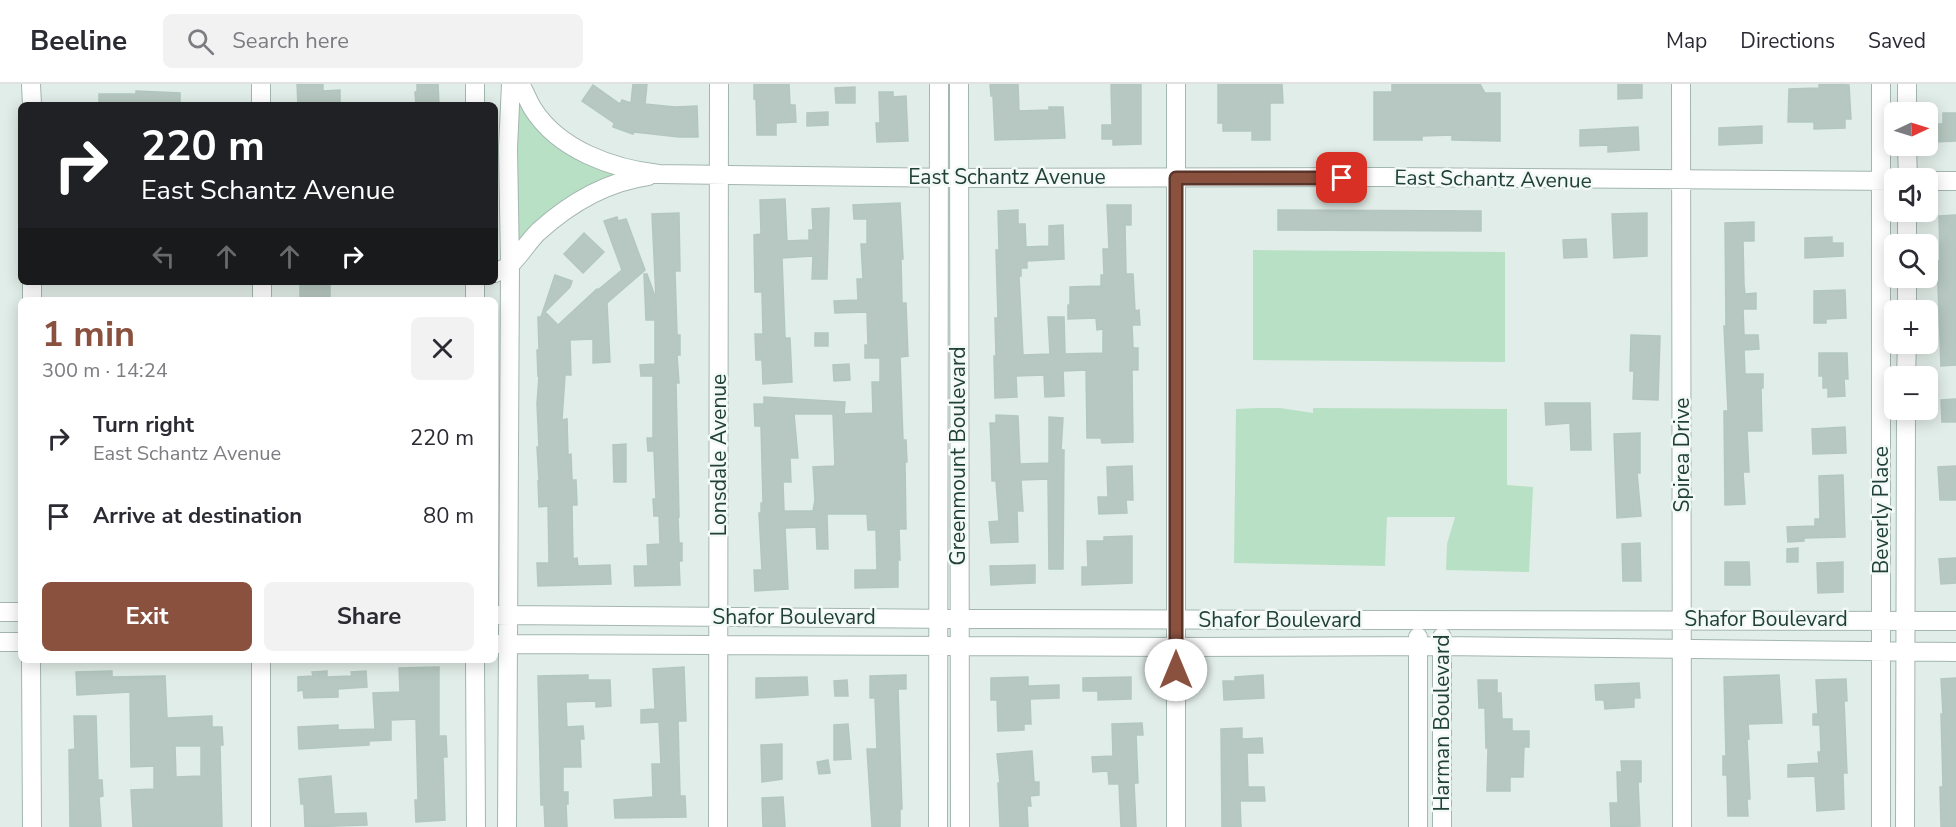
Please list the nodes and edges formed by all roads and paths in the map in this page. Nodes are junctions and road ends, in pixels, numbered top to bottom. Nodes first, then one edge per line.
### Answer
1 (32, 84) edge
2 (261, 84) edge
3 (475, 84) edge
4 (511, 84) edge
5 (520, 84) edge
6 (719, 84) edge
7 (939, 84) edge
8 (959, 84) edge
9 (1176, 84) edge
10 (1681, 84) edge
11 (1881, 84) edge
12 (1907, 84) edge
13 (32, 102) edge
14 (261, 102) edge
15 (475, 102) edge
16 (1907, 102) edge
17 (1887, 168) edge
18 (658, 174) junction
19 (718, 174) junction
20 (939, 178) junction
21 (958, 178) junction
22 (1176, 178) junction
23 (1681, 181) junction
24 (1884, 181) edge
25 (1938, 181) edge
26 (1956, 181) edge
27 (1887, 222) edge
28 (503, 269) edge
29 (1906, 420) edge
30 (0, 612) edge
31 (18, 612) edge
32 (501, 615) edge
33 (718, 616) junction
34 (938, 618) junction
35 (958, 619) junction
36 (1683, 619) junction
37 (1177, 620) junction
38 (1418, 620) junction
39 (1443, 620) junction
40 (1881, 620) junction
41 (1905, 621) junction
42 (1956, 621) edge
43 (0, 642) edge
44 (18, 642) edge
45 (501, 644) edge
46 (718, 645) junction
47 (937, 645) junction
48 (960, 645) junction
49 (1418, 646) junction
50 (1442, 646) junction
51 (1176, 647) junction
52 (1683, 649) junction
53 (1880, 651) junction
54 (1905, 651) junction
55 (1956, 652) edge
56 (32, 663) edge
57 (261, 663) edge
58 (475, 663) edge
59 (32, 827) edge
60 (261, 827) edge
61 (476, 827) edge
62 (507, 827) edge
63 (718, 827) edge
64 (938, 827) edge
65 (960, 827) edge
66 (1176, 827) edge
67 (1418, 827) edge
68 (1442, 827) edge
69 (1682, 827) edge
70 (1881, 827) edge
71 (1905, 827) edge

1 - 13 street
2 - 14 street
3 - 15 street
4 - 28 street
5 - 18 street, East Schantz Avenue
6 - 19 street, Lonsdale Avenue
7 - 20 street, Greenmount Boulevard
8 - 21 street, Greenmount Boulevard
9 - 22 street
10 - 23 street, Spirea Drive
11 - 17 street, Beverly Place
12 - 16 street
18 - 19 street, East Schantz Avenue
18 - 28 street, East Schantz Avenue
19 - 20 street, East Schantz Avenue
19 - 33 street, Lonsdale Avenue
20 - 21 street, East Schantz Avenue
20 - 34 street, Greenmount Boulevard
21 - 22 street, East Schantz Avenue
21 - 35 street, Greenmount Boulevard
22 - 23 street, East Schantz Avenue
22 - 37 street
23 - 24 street, East Schantz Avenue
23 - 36 street, Spirea Drive
25 - 26 street
27 - 40 street, Beverly Place
28 - 32 street
29 - 41 street, Beverly Place
30 - 31 street
32 - 33 street, Shafor Boulevard
32 - 45 street
33 - 34 street, Shafor Boulevard
33 - 46 street, Lonsdale Avenue
34 - 35 street, Shafor Boulevard
34 - 47 street, Greenmount Boulevard
35 - 37 street, Shafor Boulevard
35 - 48 street, Greenmount Boulevard
36 - 39 street, Shafor Boulevard
36 - 40 street, Shafor Boulevard
36 - 52 street, Spirea Drive
37 - 38 street, Shafor Boulevard
37 - 51 street
38 - 39 street, Shafor Boulevard
38 - 49 street, Harman Boulevard
39 - 50 street, Harman Boulevard
40 - 41 street, Shafor Boulevard
40 - 53 street, Beverly Place
41 - 42 street, Shafor Boulevard
41 - 54 street, Beverly Place
43 - 44 street
45 - 46 street, Shafor Boulevard
45 - 62 street
46 - 47 street, Shafor Boulevard
46 - 63 street, Lonsdale Avenue
47 - 48 street, Shafor Boulevard
47 - 64 street, Greenmount Boulevard
48 - 51 street, Shafor Boulevard
48 - 65 street, Greenmount Boulevard
49 - 50 street, Shafor Boulevard
49 - 51 street, Shafor Boulevard
49 - 67 street, Harman Boulevard
50 - 52 street, Shafor Boulevard
50 - 68 street, Harman Boulevard
51 - 66 street
52 - 53 street, Shafor Boulevard
52 - 69 street, Spirea Drive
53 - 54 street, Shafor Boulevard
53 - 70 street, Beverly Place
54 - 55 street, Shafor Boulevard
54 - 71 street, Beverly Place
56 - 59 street
57 - 60 street
58 - 61 street

